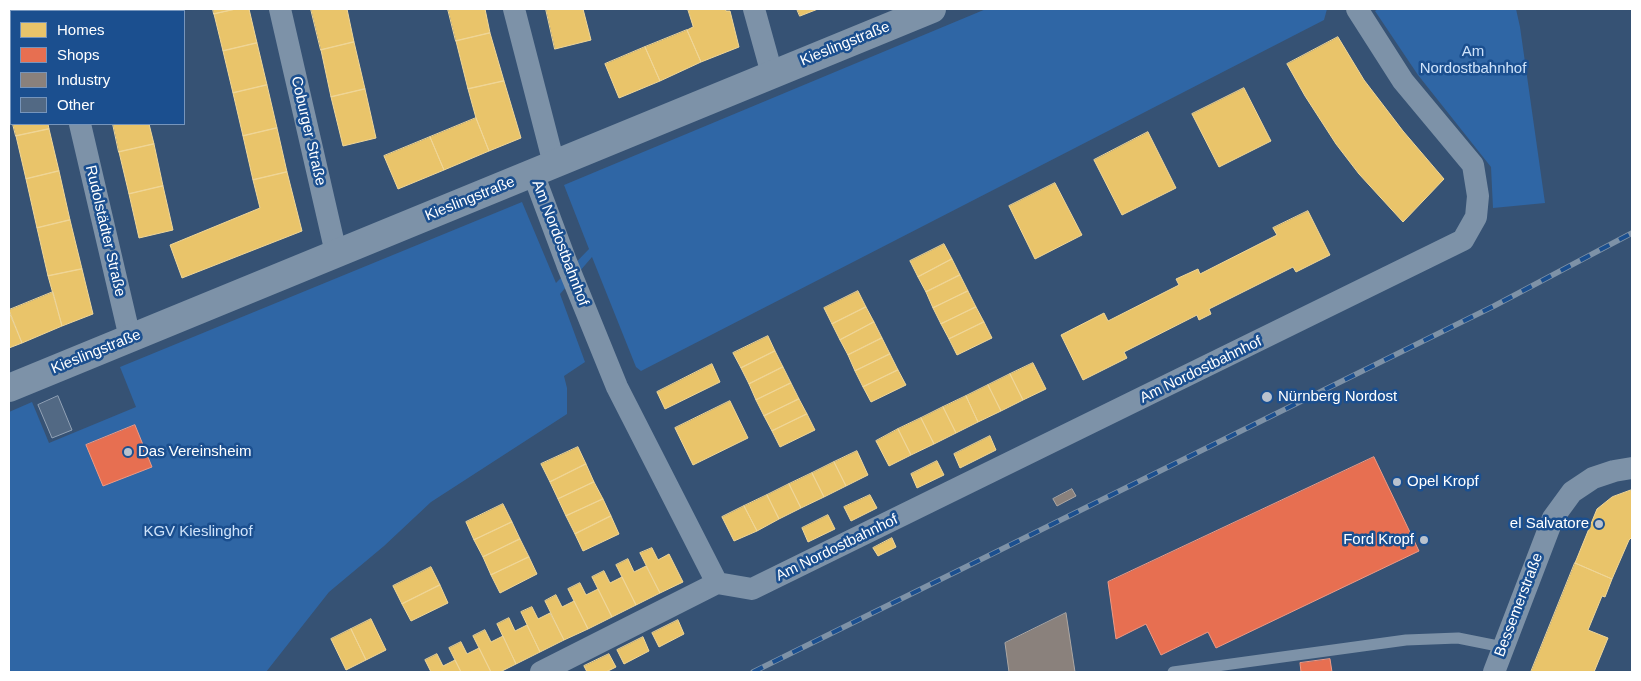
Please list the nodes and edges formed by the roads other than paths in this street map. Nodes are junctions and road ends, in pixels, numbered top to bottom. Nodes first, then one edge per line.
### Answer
1 (280, 9) edge
2 (514, 9) edge
3 (754, 9) edge
4 (932, 9) edge
5 (1357, 9) edge
6 (772, 74) junction
7 (80, 125) edge
8 (543, 168) junction
9 (336, 253) junction
10 (130, 338) junction
11 (9, 388) edge
12 (1632, 468) edge
13 (717, 583) junction
14 (1504, 647) junction
15 (541, 672) edge
16 (1173, 672) edge
17 (1494, 672) edge

1 - 9 street, Coburger Straße
2 - 8 street
3 - 6 street
4 - 6 street, Kieslingstraße
5 - 13 street, Am Nordostbahnhof
6 - 8 street, Kieslingstraße
7 - 10 street, Rudolstädter Straße
8 - 9 street, Kieslingstraße
8 - 13 street, Am Nordostbahnhof
9 - 10 street, Kieslingstraße
10 - 11 street, Kieslingstraße
12 - 14 street, Bessemerstraße
13 - 15 street
14 - 16 lane
14 - 17 street, Bessemerstraße

